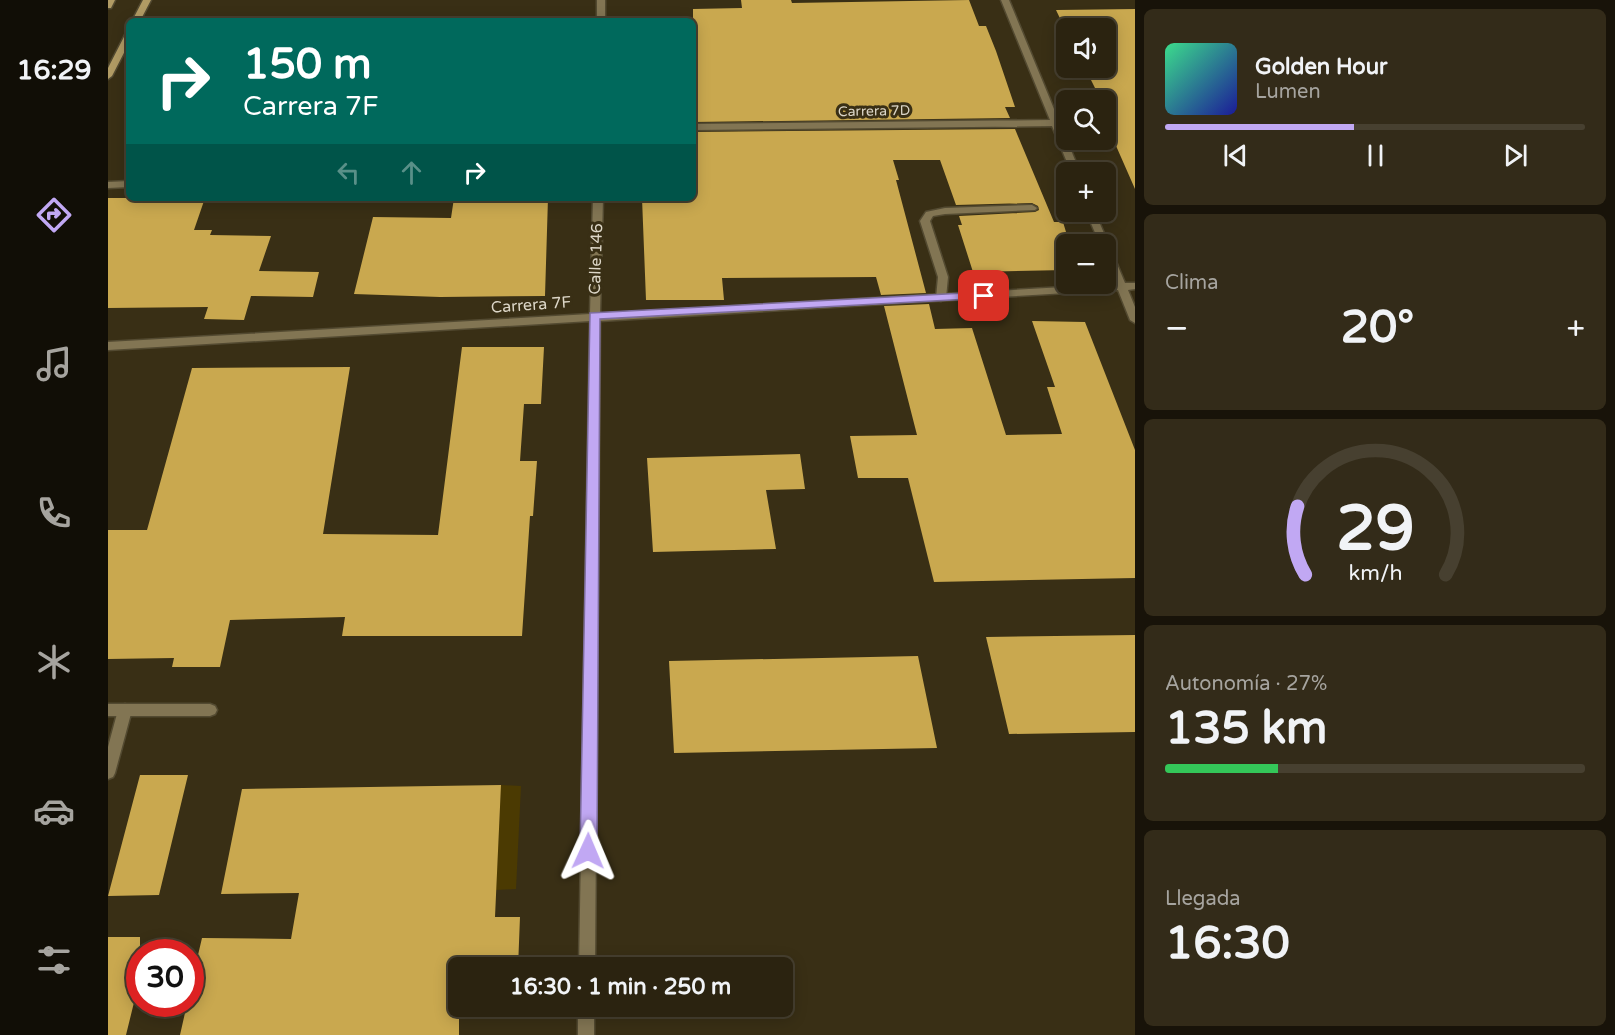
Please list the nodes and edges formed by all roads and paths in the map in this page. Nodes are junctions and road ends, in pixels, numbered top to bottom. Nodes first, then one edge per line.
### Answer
1 (111, 0) edge
2 (147, 0) edge
3 (601, 0) edge
4 (1005, 0) edge
5 (108, 6) edge
6 (138, 18) edge
7 (601, 18) edge
8 (125, 52) edge
9 (108, 76) edge
10 (1056, 123) joint
11 (696, 127) edge
12 (126, 184) edge
13 (108, 185) edge
14 (598, 201) edge
15 (1032, 208) dead end
16 (1116, 273) edge
17 (1135, 286) edge
18 (1122, 287) junction
19 (942, 298) junction
20 (595, 316) junction
21 (1135, 320) edge
22 (108, 346) edge
23 (108, 710) edge
24 (124, 710) junction
25 (210, 710) dead end
26 (108, 773) edge
27 (587, 957) edge
28 (586, 1017) edge
29 (586, 1035) edge

1 - 5 main road
2 - 6 main road
3 - 7 street
4 - 10 street
8 - 9 main road
10 - 11 street, Carrera 7D
12 - 13 street
14 - 20 street, Calle 146
15 - 19 street
16 - 18 street
17 - 18 street, Carrera 7F
18 - 19 street, Carrera 7F
18 - 21 street
19 - 20 street, Carrera 7F
20 - 22 street, Carrera 7F
20 - 27 street, Calle 146
23 - 24 street
24 - 25 street
24 - 26 street
28 - 29 street

